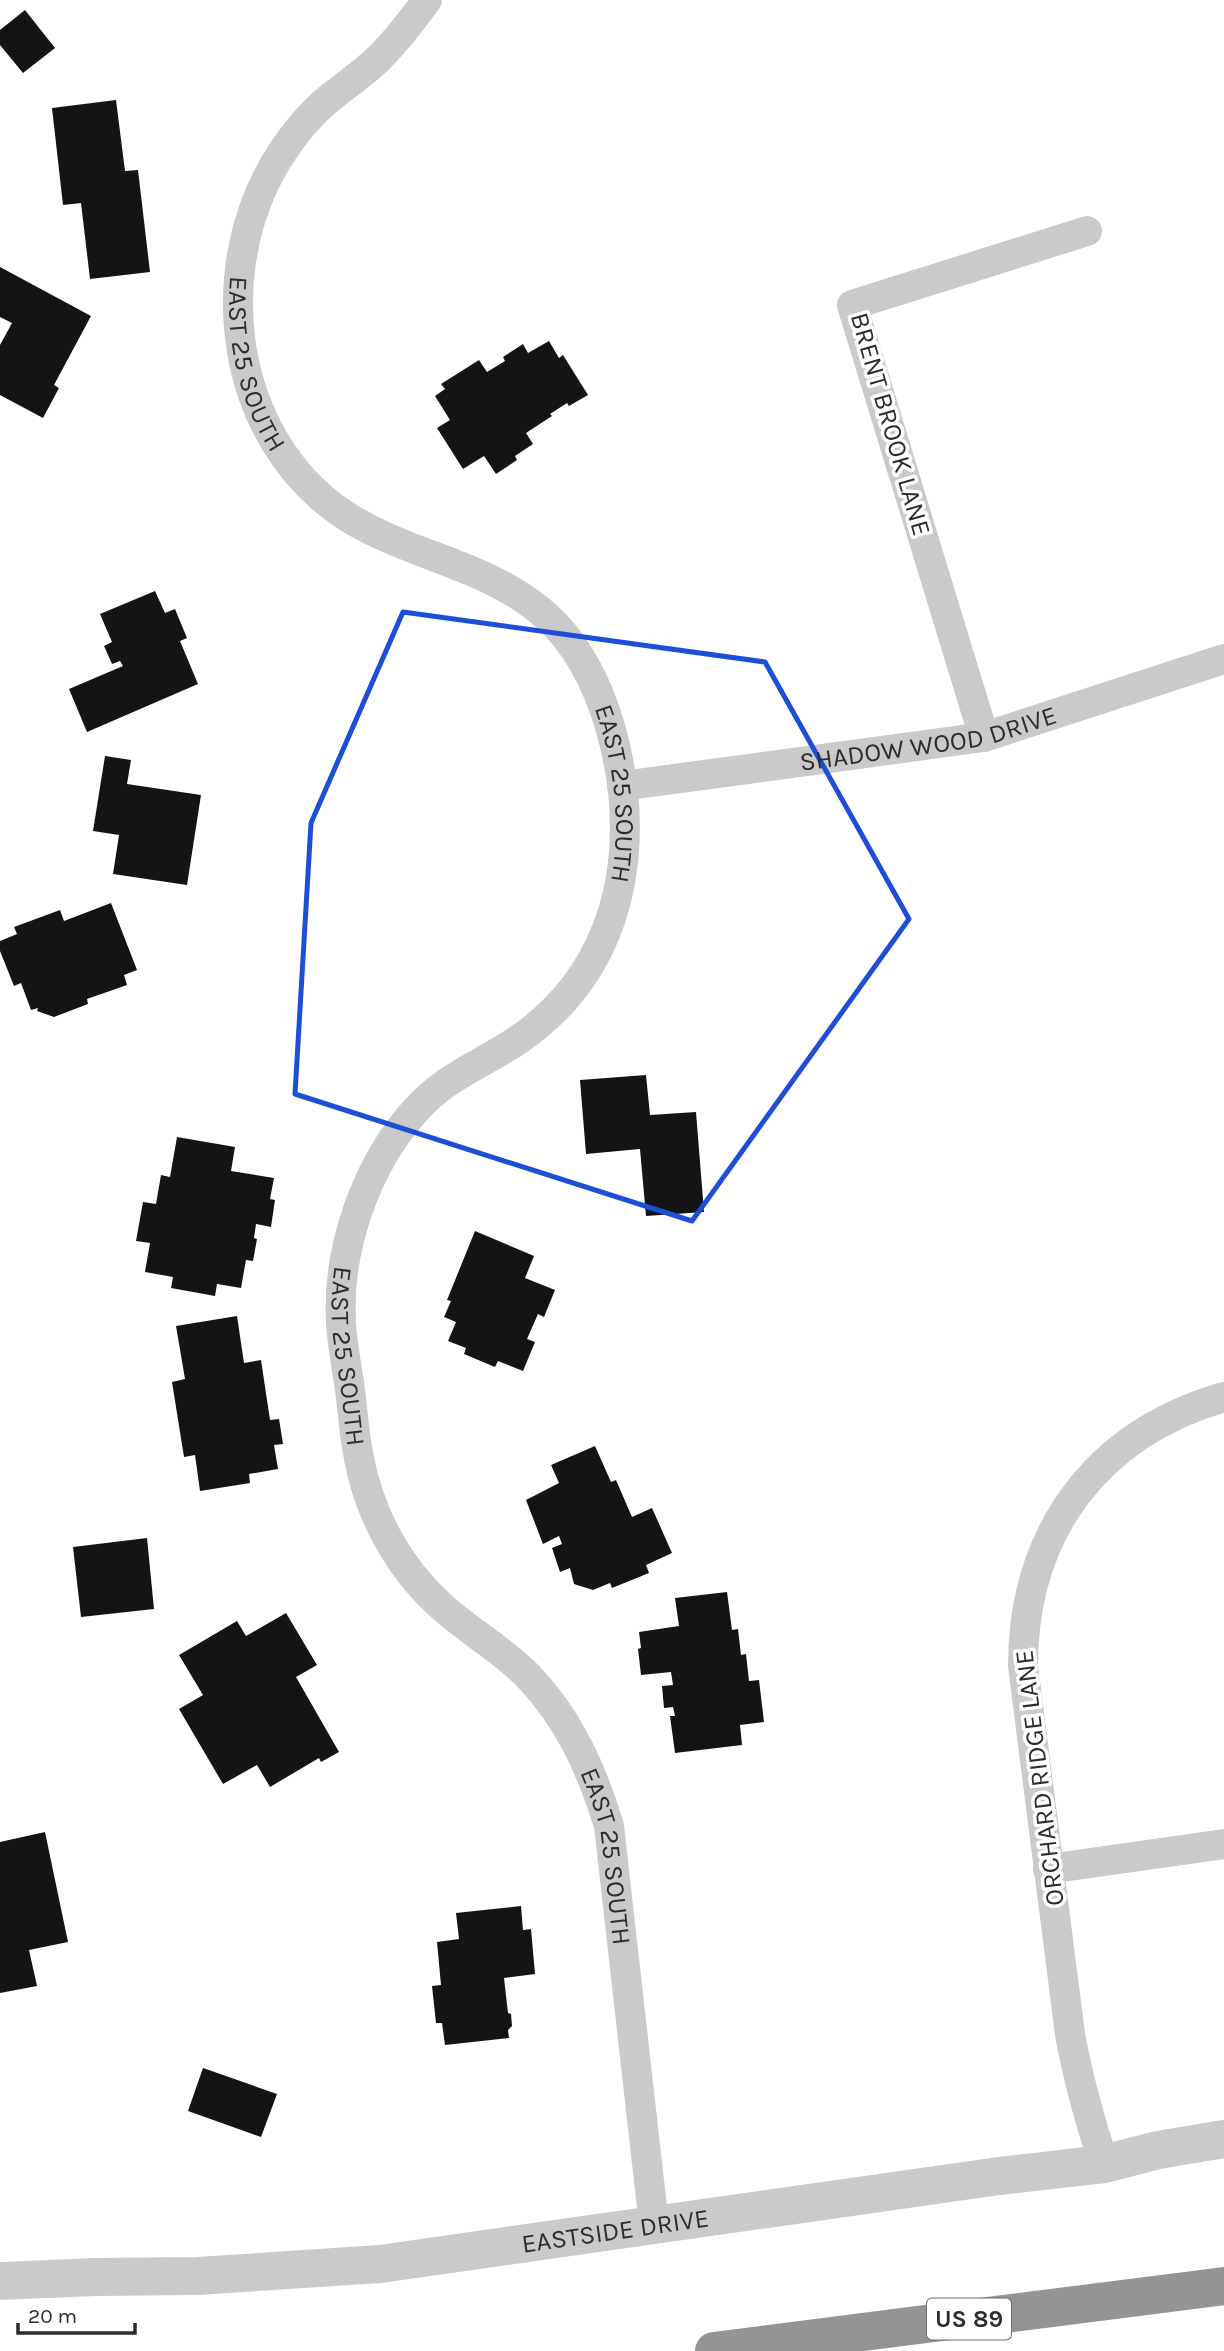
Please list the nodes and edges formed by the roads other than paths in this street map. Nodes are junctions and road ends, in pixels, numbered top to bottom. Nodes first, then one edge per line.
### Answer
1 (427, 0) edge
2 (1087, 231) dead end
3 (1224, 659) edge
4 (984, 737) junction
5 (622, 786) junction
6 (1224, 1397) edge
7 (1224, 1844) edge
8 (1048, 1868) junction
9 (1224, 2139) edge
10 (1104, 2164) junction
11 (654, 2224) junction
12 (0, 2281) edge
13 (1224, 2286) edge
14 (714, 2351) edge

1 - 5 street, EAST 25 SOUTH
2 - 4 street, BRENT BROOK LANE
3 - 4 street, SHADOW WOOD DRIVE
4 - 5 street, SHADOW WOOD DRIVE
5 - 11 street, EAST 25 SOUTH
6 - 8 street, ORCHARD RIDGE LANE
7 - 8 street
8 - 10 street, ORCHARD RIDGE LANE
9 - 10 street, EASTSIDE DRIVE
10 - 11 street, EASTSIDE DRIVE
11 - 12 street, EASTSIDE DRIVE
13 - 14 highway, US 89

